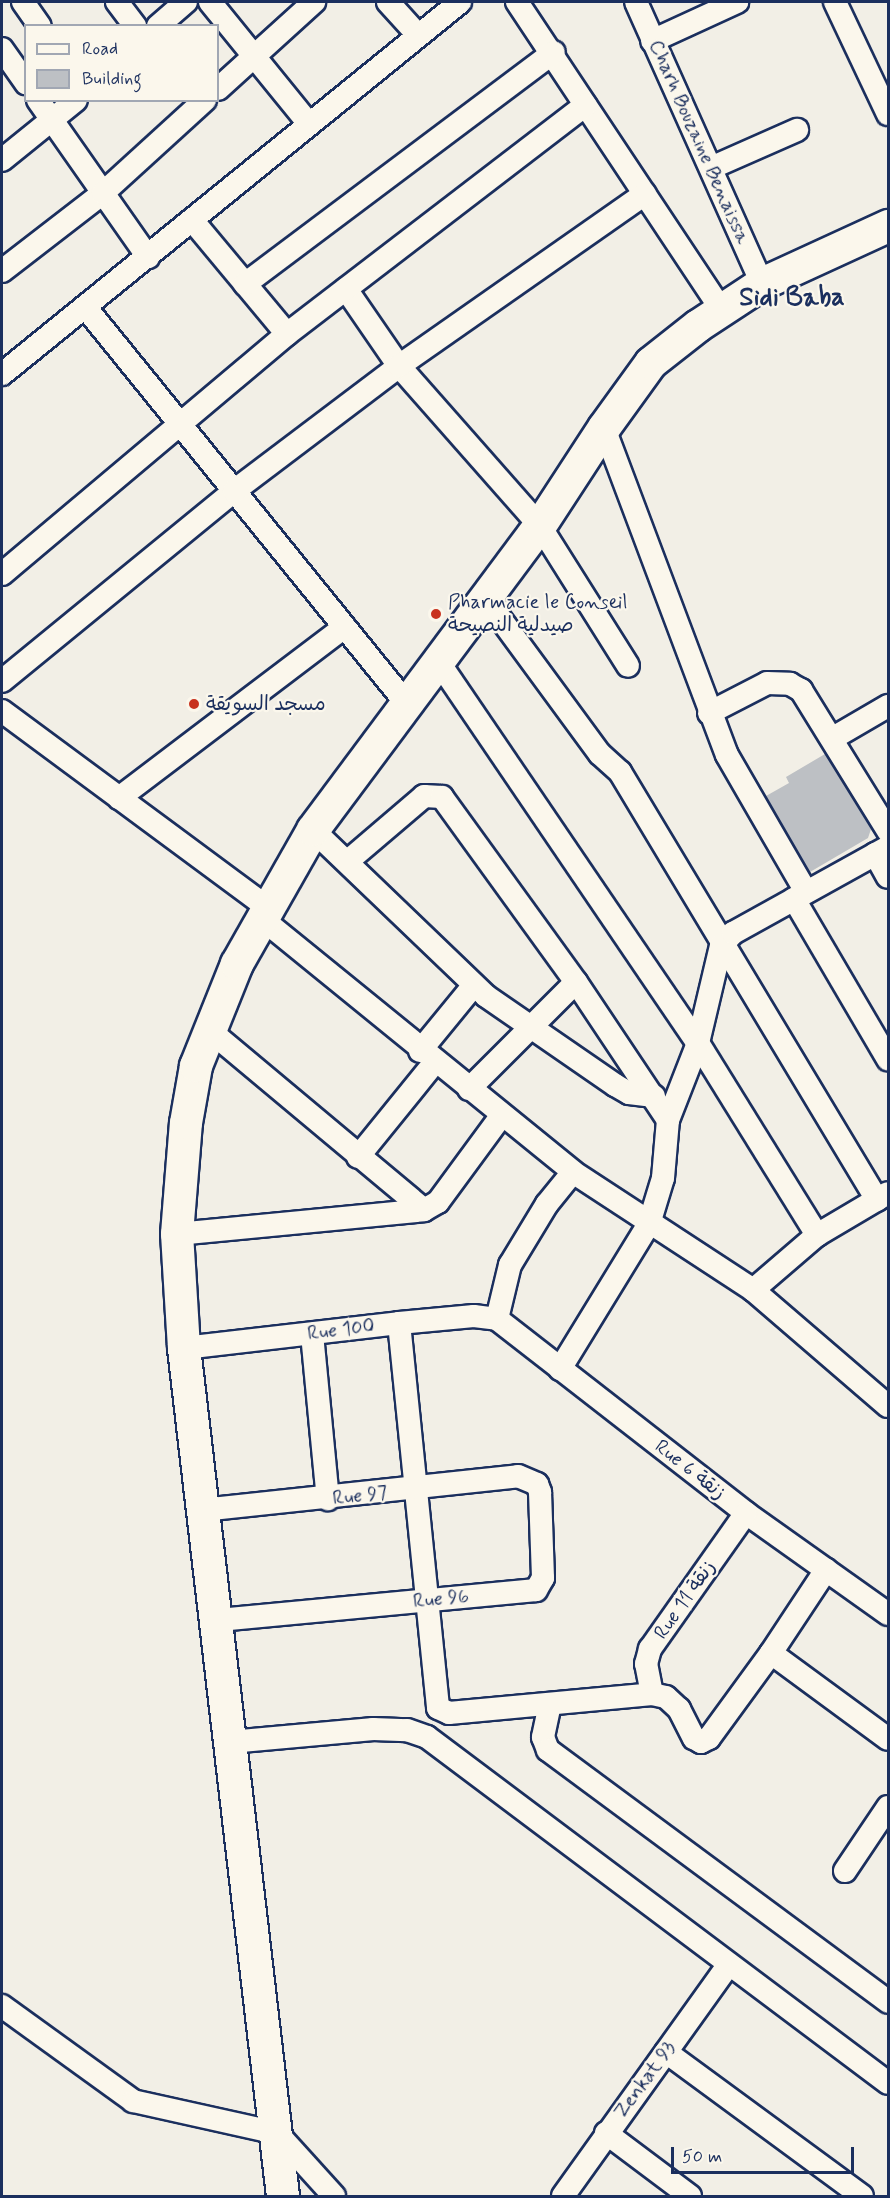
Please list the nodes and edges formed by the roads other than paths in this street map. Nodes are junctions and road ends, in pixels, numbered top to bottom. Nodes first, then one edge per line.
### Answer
1 (23, 2) edge
2 (117, 2) edge
3 (186, 2) edge
4 (210, 2) edge
5 (314, 2) edge
6 (388, 2) edge
7 (442, 2) edge
8 (460, 2) edge
9 (517, 2) edge
10 (636, 2) edge
11 (737, 2) edge
12 (835, 2) edge
13 (39, 24) edge
14 (134, 24) edge
15 (160, 24) edge
16 (414, 31) junction
17 (652, 41) junction
18 (2, 50) edge
19 (554, 52) junction
20 (254, 56) junction
21 (24, 80) edge
22 (219, 88) edge
23 (39, 102) edge
24 (74, 102) edge
25 (203, 102) edge
26 (585, 105) junction
27 (888, 114) edge
28 (53, 122) junction
29 (309, 124) junction
30 (797, 130) dead end
31 (2, 160) edge
32 (713, 167) junction
33 (103, 193) junction
34 (645, 194) junction
35 (192, 220) junction
36 (888, 226) edge
37 (148, 258) junction
38 (2, 271) edge
39 (246, 284) junction
40 (762, 284) junction
41 (346, 289) junction
42 (86, 308) junction
43 (722, 311) junction
44 (287, 334) junction
45 (399, 366) junction
46 (2, 374) edge
47 (180, 424) junction
48 (604, 428) junction
49 (234, 491) junction
50 (540, 526) junction
51 (2, 574) edge
52 (486, 599) junction
53 (344, 627) junction
54 (438, 661) junction
55 (628, 666) dead end
56 (2, 681) edge
57 (407, 704) junction
58 (888, 706) edge
59 (2, 711) edge
60 (709, 713) junction
61 (833, 738) junction
62 (119, 798) junction
63 (314, 830) junction
64 (888, 831) edge
65 (882, 851) edge
66 (348, 861) junction
67 (888, 877) edge
68 (800, 895) junction
69 (264, 912) junction
70 (722, 946) junction
71 (576, 982) junction
72 (474, 985) junction
73 (528, 1026) junction
74 (209, 1030) junction
75 (698, 1043) junction
76 (428, 1056) junction
77 (888, 1059) edge
78 (469, 1089) junction
79 (654, 1096) junction
80 (502, 1115) junction
81 (668, 1120) junction
82 (358, 1157) junction
83 (573, 1172) junction
84 (883, 1196) edge
85 (424, 1210) junction
86 (650, 1224) junction
87 (177, 1234) junction
88 (817, 1235) junction
89 (753, 1290) junction
90 (497, 1319) junction
91 (399, 1323) junction
92 (312, 1334) junction
93 (184, 1348) junction
94 (560, 1369) junction
95 (888, 1406) edge
96 (518, 1476) joint
97 (417, 1490) junction
98 (328, 1499) junction
99 (202, 1510) junction
100 (746, 1513) junction
101 (826, 1570) junction
102 (429, 1601) junction
103 (888, 1614) edge
104 (216, 1620) junction
105 (771, 1653) junction
106 (652, 1694) junction
107 (550, 1704) junction
108 (888, 1739) edge
109 (230, 1742) junction
110 (888, 1807) edge
111 (845, 1871) dead end
112 (729, 1964) junction
113 (888, 2002) edge
114 (2, 2006) edge
115 (666, 2052) junction
116 (888, 2083) edge
117 (277, 2133) junction
118 (606, 2133) junction
119 (283, 2196) edge
120 (334, 2196) edge
121 (563, 2196) edge
122 (690, 2196) edge
123 (862, 2196) edge

1 - 13 street
2 - 14 street
3 - 15 street
4 - 20 street
5 - 20 street
6 - 16 street
7 - 16 street
8 - 16 street
9 - 19 street
10 - 17 street, Charh Bouzaine Benaissa
11 - 17 street
12 - 27 street
16 - 29 street
17 - 32 street, Charh Bouzaine Benaissa
18 - 21 street
19 - 26 street
19 - 39 street
20 - 22 street
20 - 29 street
23 - 28 street
24 - 28 street
25 - 33 street
26 - 34 street
26 - 41 street
28 - 31 street
28 - 33 street
29 - 35 street
30 - 32 street
32 - 40 street, Charh Bouzaine Benaissa
33 - 37 street
33 - 38 street
34 - 43 street
34 - 45 street
35 - 37 street
35 - 39 street
36 - 40 street
37 - 42 street
39 - 44 street
40 - 43 street
41 - 44 street
41 - 45 street
42 - 46 street
42 - 47 street
43 - 48 street
44 - 47 street
45 - 49 street
45 - 50 street
47 - 49 street
47 - 51 street
48 - 50 street
48 - 60 street
49 - 53 street
49 - 56 street
50 - 52 street
50 - 55 street
52 - 54 street
52 - 70 street
53 - 57 street
53 - 62 street
54 - 57 street
54 - 75 street
57 - 63 street
58 - 61 street
59 - 62 street
60 - 61 street
60 - 68 street
61 - 64 street
62 - 69 street
63 - 66 street
63 - 69 street
65 - 67 street
65 - 68 street
66 - 71 street
66 - 72 street
68 - 70 street
68 - 77 street
69 - 74 street
69 - 76 street
70 - 75 street
70 - 84 street
71 - 73 street
71 - 79 street
72 - 73 street
72 - 76 street
73 - 78 street
73 - 79 street
74 - 82 street
74 - 87 street
75 - 81 street
75 - 88 street
76 - 78 street
76 - 82 street
78 - 80 street
79 - 81 street
80 - 83 street
80 - 85 street
81 - 86 street
82 - 85 street
83 - 86 street
83 - 90 street
84 - 88 street
85 - 87 street
86 - 89 street
86 - 94 street
87 - 93 street
88 - 89 street
89 - 95 street
90 - 91 street, Rue 100
90 - 94 street, Rue 6 زنقة
91 - 92 street, Rue 100
91 - 97 street
92 - 93 street, Rue 100
92 - 98 street
93 - 99 street
94 - 100 street, Rue 6 زنقة
96 - 97 street, Rue 97
96 - 102 street, Rue 96
97 - 98 street, Rue 97
97 - 102 street
98 - 99 street, Rue 97
99 - 104 street
100 - 101 street, Rue 6 زنقة
100 - 106 street, Rue 11 زنقة
101 - 103 street, Rue 6 زنقة
101 - 105 street
102 - 104 street, Rue 96
102 - 107 street
104 - 109 street
105 - 106 street
105 - 108 street
106 - 107 street
107 - 113 street
109 - 112 street
109 - 117 street
110 - 111 street
112 - 115 street, Zenkat 93
112 - 116 street
114 - 117 street
115 - 118 street, Zenkat 93
115 - 123 street
117 - 119 street
117 - 120 street
118 - 121 street, Zenkat 93
118 - 122 street

